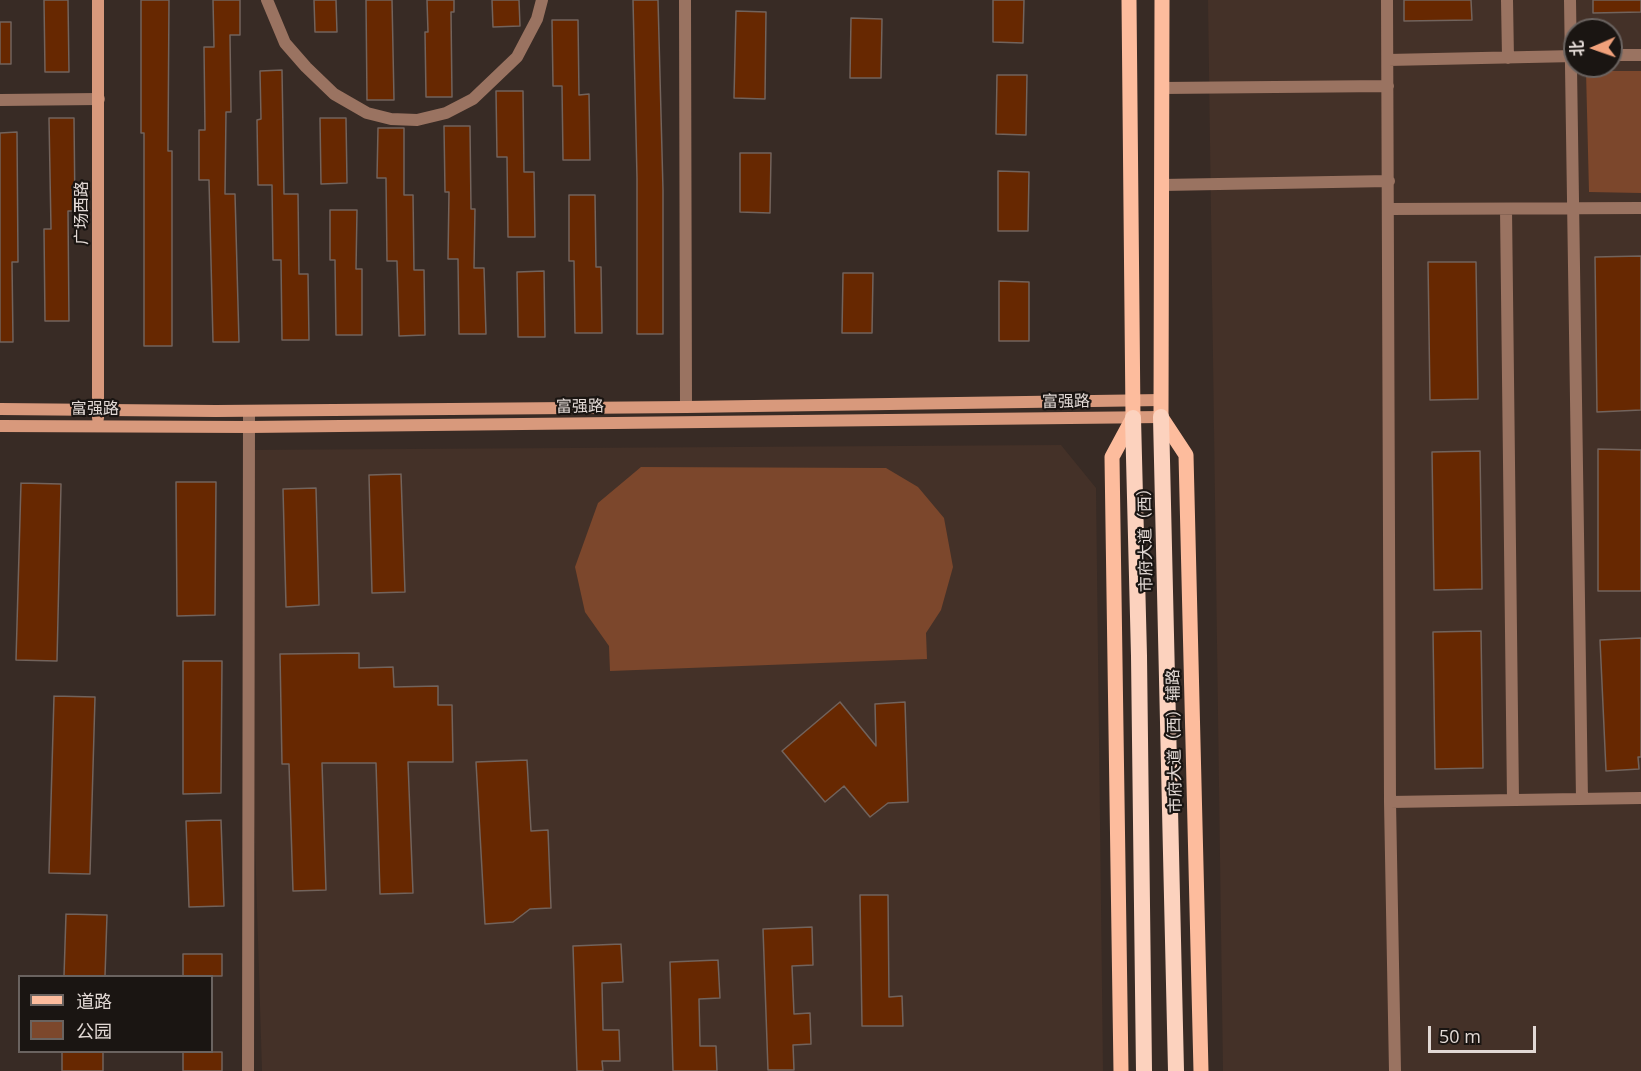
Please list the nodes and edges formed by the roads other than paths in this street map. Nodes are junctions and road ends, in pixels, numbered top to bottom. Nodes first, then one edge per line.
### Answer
1 (98, 0) edge
2 (267, 0) edge
3 (542, 0) edge
4 (685, 0) edge
5 (1129, 0) edge
6 (1162, 0) edge
7 (1387, 0) edge
8 (1507, 0) edge
9 (1570, 0) edge
10 (1571, 18) edge
11 (1623, 55) edge
12 (1641, 55) edge
13 (1563, 56) edge
14 (1508, 58) junction
15 (1388, 60) junction
16 (1573, 78) edge
17 (1388, 86) junction
18 (1162, 88) junction
19 (99, 99) junction
20 (0, 100) edge
21 (1389, 181) junction
22 (1162, 185) junction
23 (1506, 208) junction
24 (1575, 208) junction
25 (1641, 208) edge
26 (1389, 210) junction
27 (686, 407) junction
28 (0, 409) edge
29 (1133, 409) junction
30 (1161, 409) junction
31 (98, 411) junction
32 (249, 411) junction
33 (98, 425) junction
34 (0, 426) edge
35 (249, 427) junction
36 (1641, 798) edge
37 (1582, 799) junction
38 (1513, 800) junction
39 (1390, 802) junction
40 (248, 1071) edge
41 (1121, 1071) edge
42 (1144, 1071) edge
43 (1176, 1071) edge
44 (1201, 1071) edge
45 (1395, 1071) edge

1 - 19 main road, 广场西路
2 - 3 street
4 - 27 street
5 - 29 main road, 市府大道（西）
6 - 18 main road, 市府大道（西）
7 - 15 street
8 - 14 street
9 - 10 street
11 - 12 street
13 - 14 street
14 - 15 street
15 - 17 street
16 - 24 street
17 - 18 street
17 - 21 street
18 - 22 main road, 市府大道（西）
19 - 20 street
19 - 31 main road, 广场西路
21 - 22 street
21 - 26 street
22 - 30 main road, 市府大道（西）
23 - 24 street
23 - 26 street
23 - 38 street
24 - 25 street
24 - 37 street
26 - 39 street
27 - 29 main road, 富强路
27 - 32 main road, 富强路
28 - 31 main road, 富强路
29 - 30 main road, 富强路
29 - 35 main road, 富强路
29 - 41 main road
29 - 42 highway, 市府大道（西）
30 - 43 highway, 市府大道（西）
30 - 44 main road, 市府大道（西）辅路
31 - 32 main road, 富强路
31 - 33 main road, 广场西路
32 - 35 street
33 - 34 main road, 富强路
33 - 35 main road, 富强路
35 - 40 street
36 - 37 street
37 - 38 street
38 - 39 street
39 - 45 street

